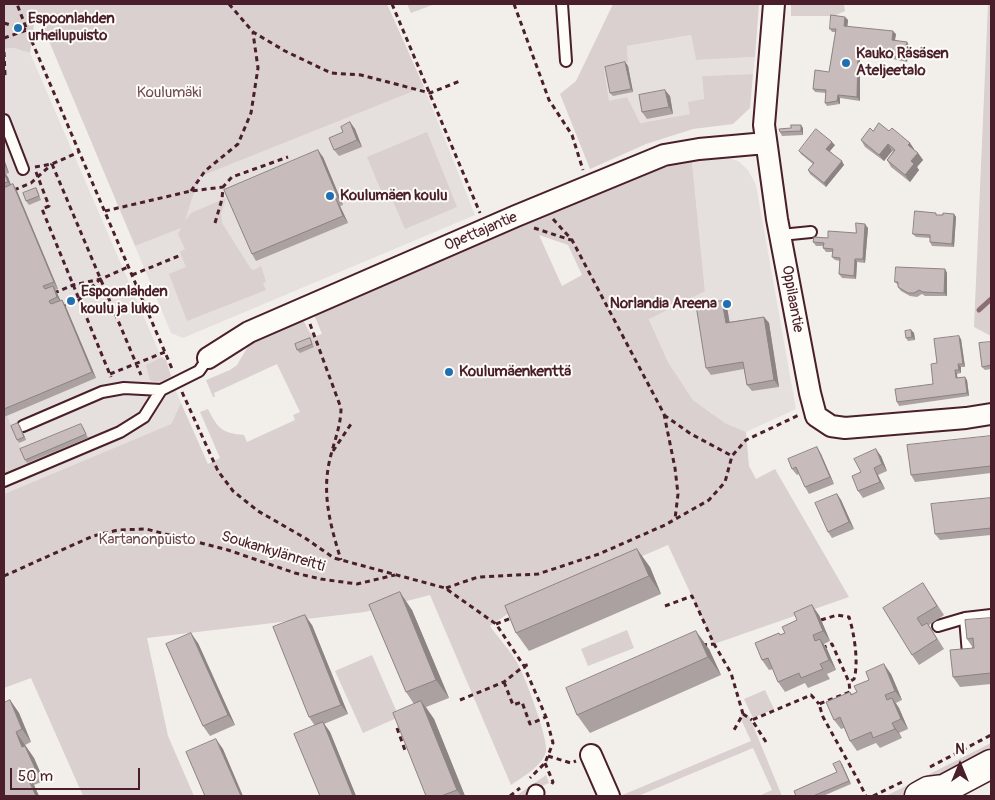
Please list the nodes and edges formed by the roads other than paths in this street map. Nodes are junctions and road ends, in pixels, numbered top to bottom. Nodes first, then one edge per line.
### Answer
1 (562, 4) edge
2 (774, 4) edge
3 (566, 61) dead end
4 (4, 120) edge
5 (766, 143) junction
6 (28, 168) road end
7 (811, 232) dead end
8 (781, 235) junction
9 (208, 358) joint
10 (161, 390) junction
11 (991, 414) edge
12 (23, 426) dead end
13 (4, 480) edge
14 (991, 616) edge
15 (965, 618) junction
16 (938, 626) dead end
17 (968, 654) edge
18 (591, 755) road end
19 (991, 764) edge
20 (926, 786) edge
21 (608, 796) edge

1 - 3 lane
2 - 5 street, Oppilaantie
4 - 6 lane
5 - 8 street, Oppilaantie
5 - 9 street, Opettajantie
7 - 8 lane
8 - 11 street, Oppilaantie
9 - 10 lane
10 - 12 lane
10 - 13 lane
14 - 15 lane
15 - 16 lane
15 - 17 lane
18 - 21 street
19 - 20 main road

